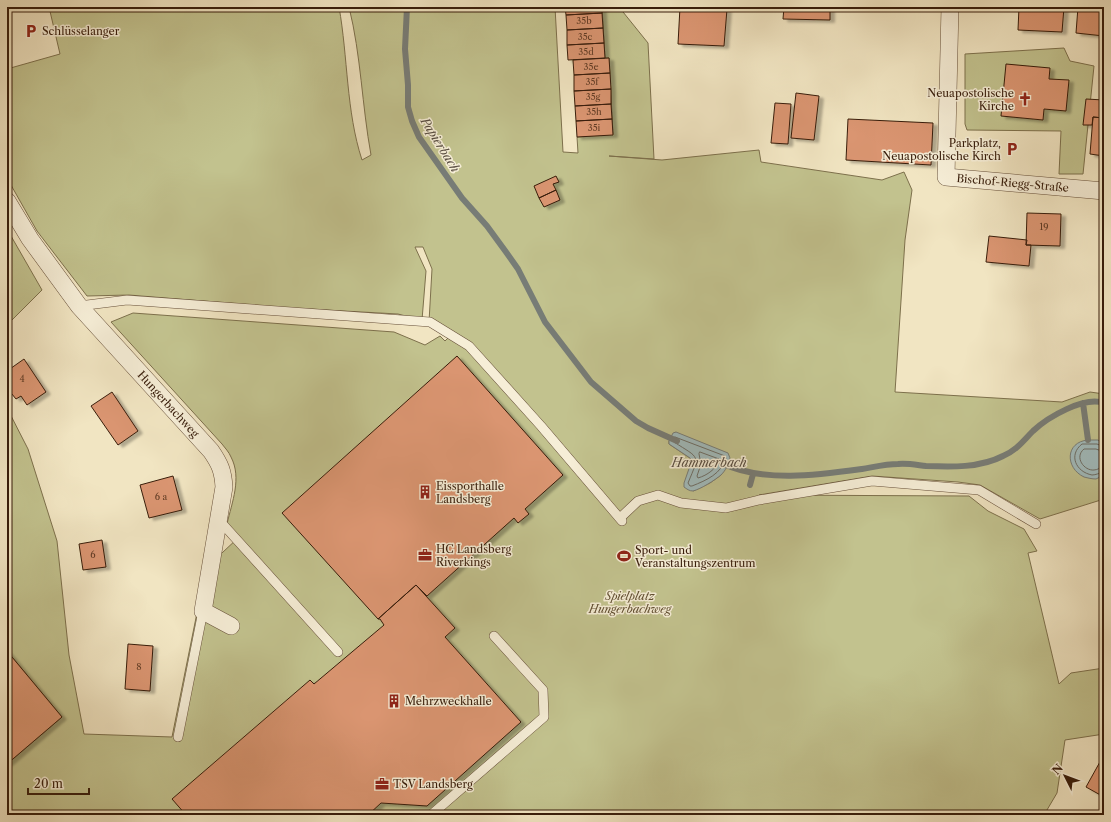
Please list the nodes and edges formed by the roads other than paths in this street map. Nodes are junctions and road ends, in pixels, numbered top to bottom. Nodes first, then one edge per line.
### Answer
1 (950, 7) edge
2 (1104, 191) edge
3 (7, 201) edge
4 (79, 306) junction
5 (219, 520) junction
6 (1036, 524) dead end
7 (203, 611) junction
8 (231, 626) dead end
9 (494, 636) dead end
10 (338, 652) dead end
11 (178, 737) dead end
12 (431, 815) edge

1 - 2 street, Bischof-Riegg-Straße
3 - 4 street, Hungerbachweg
4 - 5 street, Hungerbachweg
4 - 6 lane
5 - 7 street, Hungerbachweg
5 - 10 lane
7 - 8 street
7 - 11 lane
9 - 12 lane

